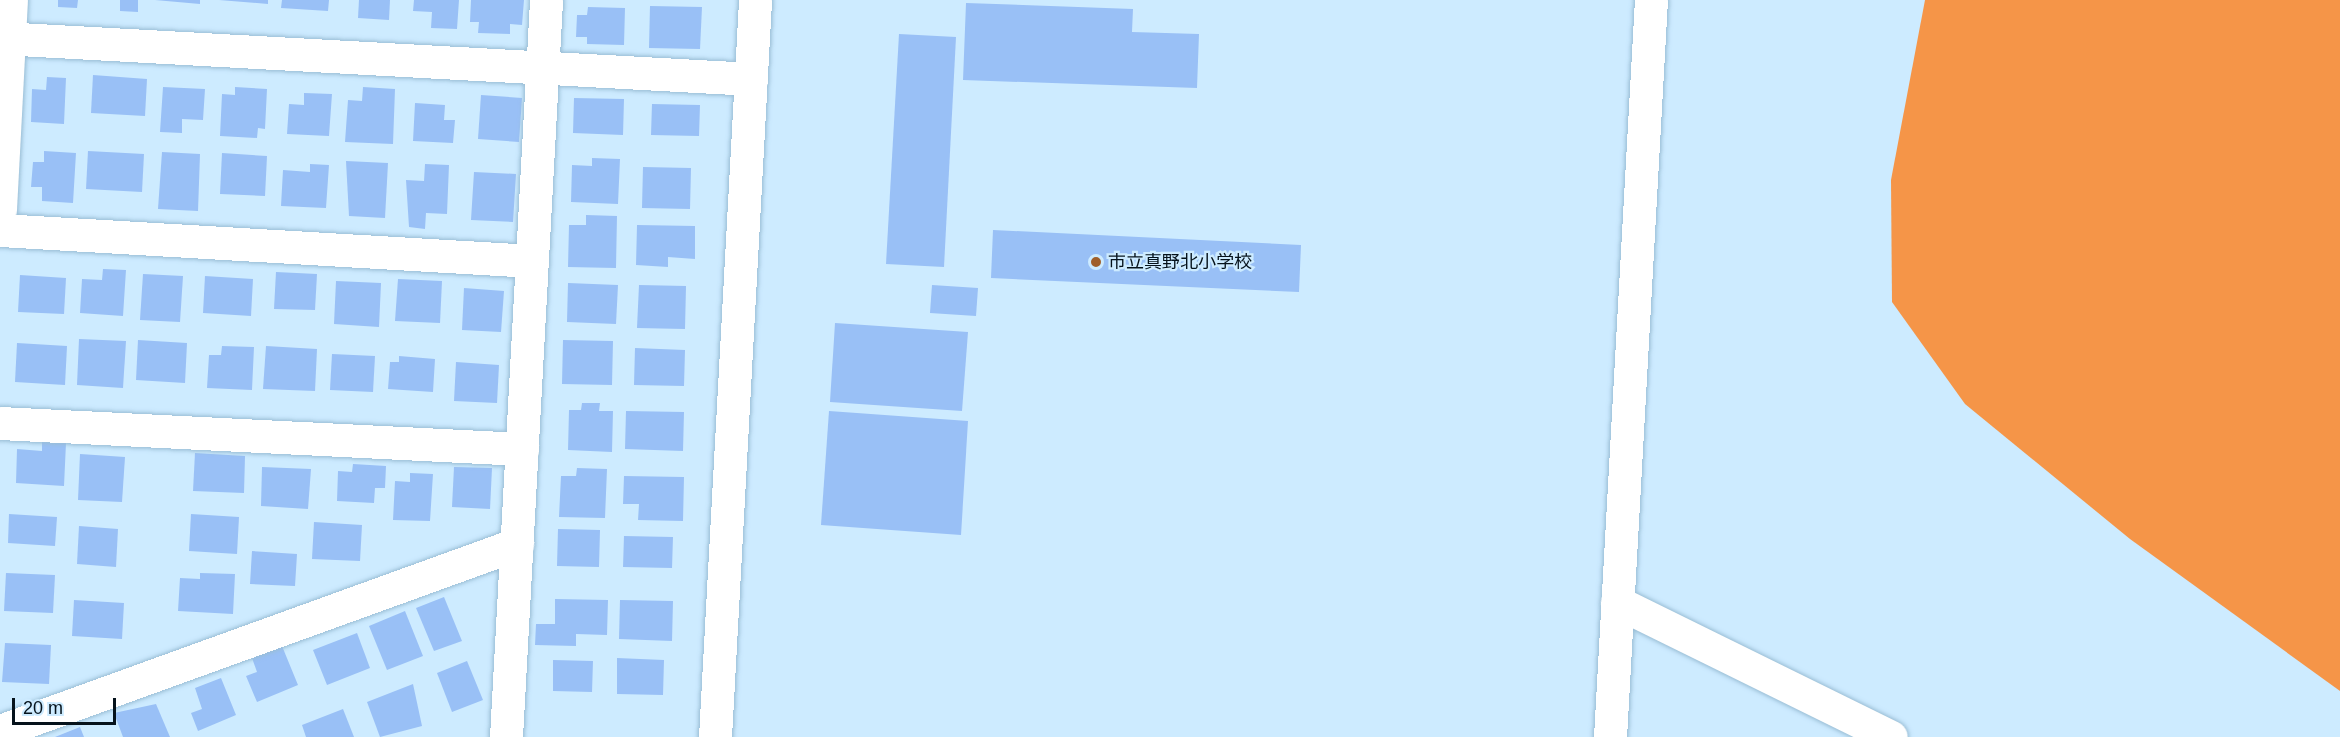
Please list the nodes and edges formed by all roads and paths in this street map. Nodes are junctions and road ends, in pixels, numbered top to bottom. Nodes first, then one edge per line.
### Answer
1 (11, 0) edge
2 (546, 0) edge
3 (755, 0) edge
4 (1651, 0) edge
5 (5, 38) edge
6 (543, 67) junction
7 (751, 79) junction
8 (0, 209) edge
9 (0, 230) edge
10 (532, 261) junction
11 (0, 423) edge
12 (522, 449) junction
13 (517, 544) junction
14 (1617, 602) junction
15 (0, 731) edge
16 (506, 737) edge
17 (715, 737) edge
18 (1610, 737) edge
19 (1891, 737) edge

1 - 5 street
2 - 6 street
3 - 7 street
4 - 14 street
5 - 6 street
5 - 8 street
6 - 7 street
6 - 10 street
7 - 17 street
9 - 10 street
10 - 12 street
11 - 12 street
12 - 13 street
13 - 15 street
13 - 16 street
14 - 18 street
14 - 19 street

